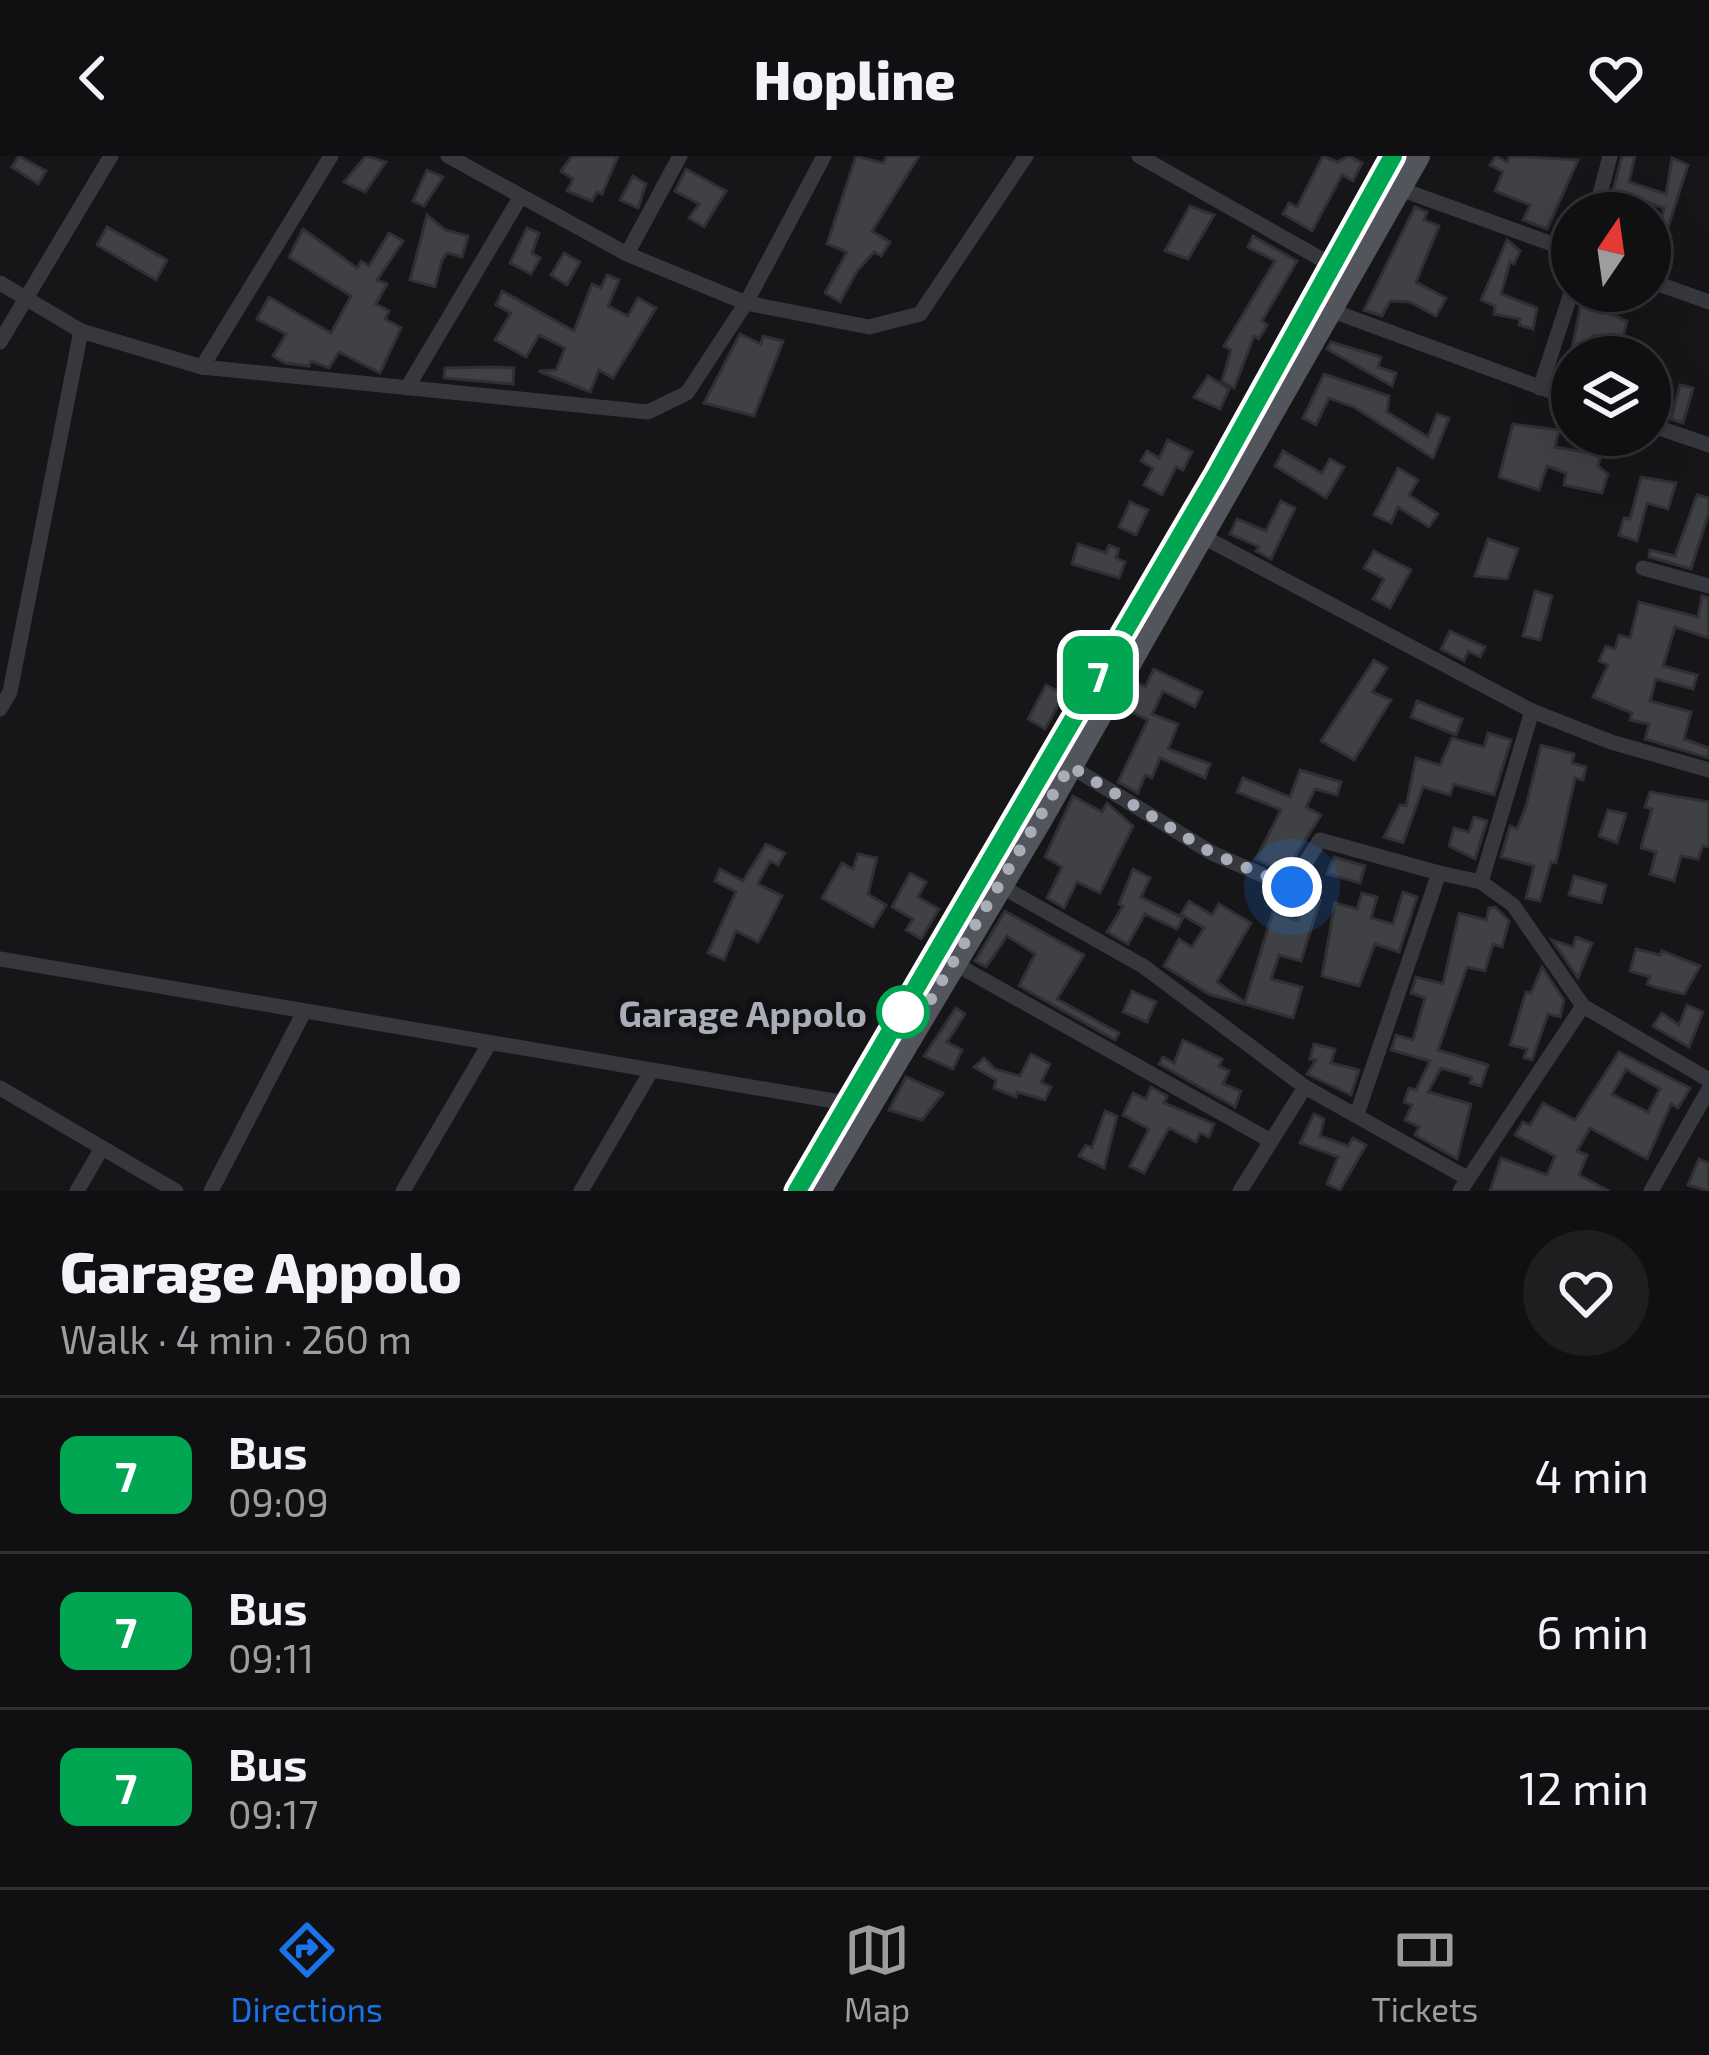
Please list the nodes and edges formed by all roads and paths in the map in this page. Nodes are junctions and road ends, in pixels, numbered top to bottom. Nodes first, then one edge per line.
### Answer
1 (111, 156) edge
2 (331, 156) edge
3 (448, 156) edge
4 (680, 156) edge
5 (824, 156) edge
6 (1026, 156) edge
7 (1139, 156) edge
8 (1394, 156) edge
9 (1418, 156) edge
10 (1610, 156) edge
11 (1400, 189) junction
12 (1600, 192) edge
13 (521, 196) junction
14 (1551, 243) edge
15 (627, 254) junction
16 (1342, 271) junction
17 (0, 284) edge
18 (1671, 288) edge
19 (25, 298) junction
20 (1709, 302) edge
21 (746, 303) junction
22 (1330, 310) junction
23 (1565, 312) edge
24 (81, 331) junction
25 (0, 342) edge
26 (202, 367) junction
27 (406, 388) junction
28 (1540, 388) junction
29 (1551, 392) edge
30 (1671, 432) edge
31 (1709, 446) edge
32 (1194, 532) junction
33 (1643, 568) dead end
34 (1709, 586) edge
35 (5, 689) edge
36 (0, 709) edge
37 (1532, 710) junction
38 (1070, 766) junction
39 (1709, 770) edge
40 (1439, 873) junction
41 (989, 879) junction
42 (1481, 882) junction
43 (0, 959) edge
44 (952, 962) junction
45 (1582, 1006) junction
46 (304, 1012) junction
47 (489, 1044) junction
48 (650, 1073) junction
49 (1709, 1084) edge
50 (1305, 1087) junction
51 (2, 1094) edge
52 (858, 1107) junction
53 (1357, 1114) junction
54 (1271, 1141) junction
55 (102, 1148) junction
56 (1464, 1185) edge
57 (77, 1191) edge
58 (176, 1191) edge
59 (211, 1191) edge
60 (403, 1191) edge
61 (581, 1191) edge
62 (797, 1191) edge
63 (820, 1191) edge
64 (1240, 1191) edge
65 (1651, 1191) edge

1 - 19 street
2 - 26 street
3 - 13 street
4 - 15 street
5 - 21 street
6 - 21 street
7 - 16 street
8 - 16 main road
9 - 11 main road
10 - 12 street
11 - 14 street
11 - 16 main road
13 - 15 street
13 - 27 street
15 - 21 street
16 - 22 main road
16 - 32 main road
17 - 19 street
18 - 20 street
19 - 24 street
19 - 25 street
21 - 27 street
22 - 28 street
22 - 32 main road
23 - 28 street
24 - 26 street
24 - 35 street
26 - 27 street
28 - 29 street
30 - 31 street
32 - 37 street
32 - 38 main road
32 - 41 main road
33 - 34 street
35 - 36 street
37 - 39 street
37 - 42 street
38 - 40 street
38 - 41 main road
40 - 42 street
40 - 53 street
41 - 44 main road
41 - 50 street
41 - 52 main road
42 - 45 street
43 - 46 street
44 - 52 main road
44 - 54 street
45 - 49 street
45 - 56 street
46 - 47 street
46 - 59 street
47 - 48 street
47 - 60 street
48 - 52 street
48 - 61 street
49 - 65 street
50 - 53 street
50 - 54 street
51 - 55 street
52 - 62 main road
52 - 63 main road
53 - 56 street
54 - 64 street
55 - 57 street
55 - 58 street

